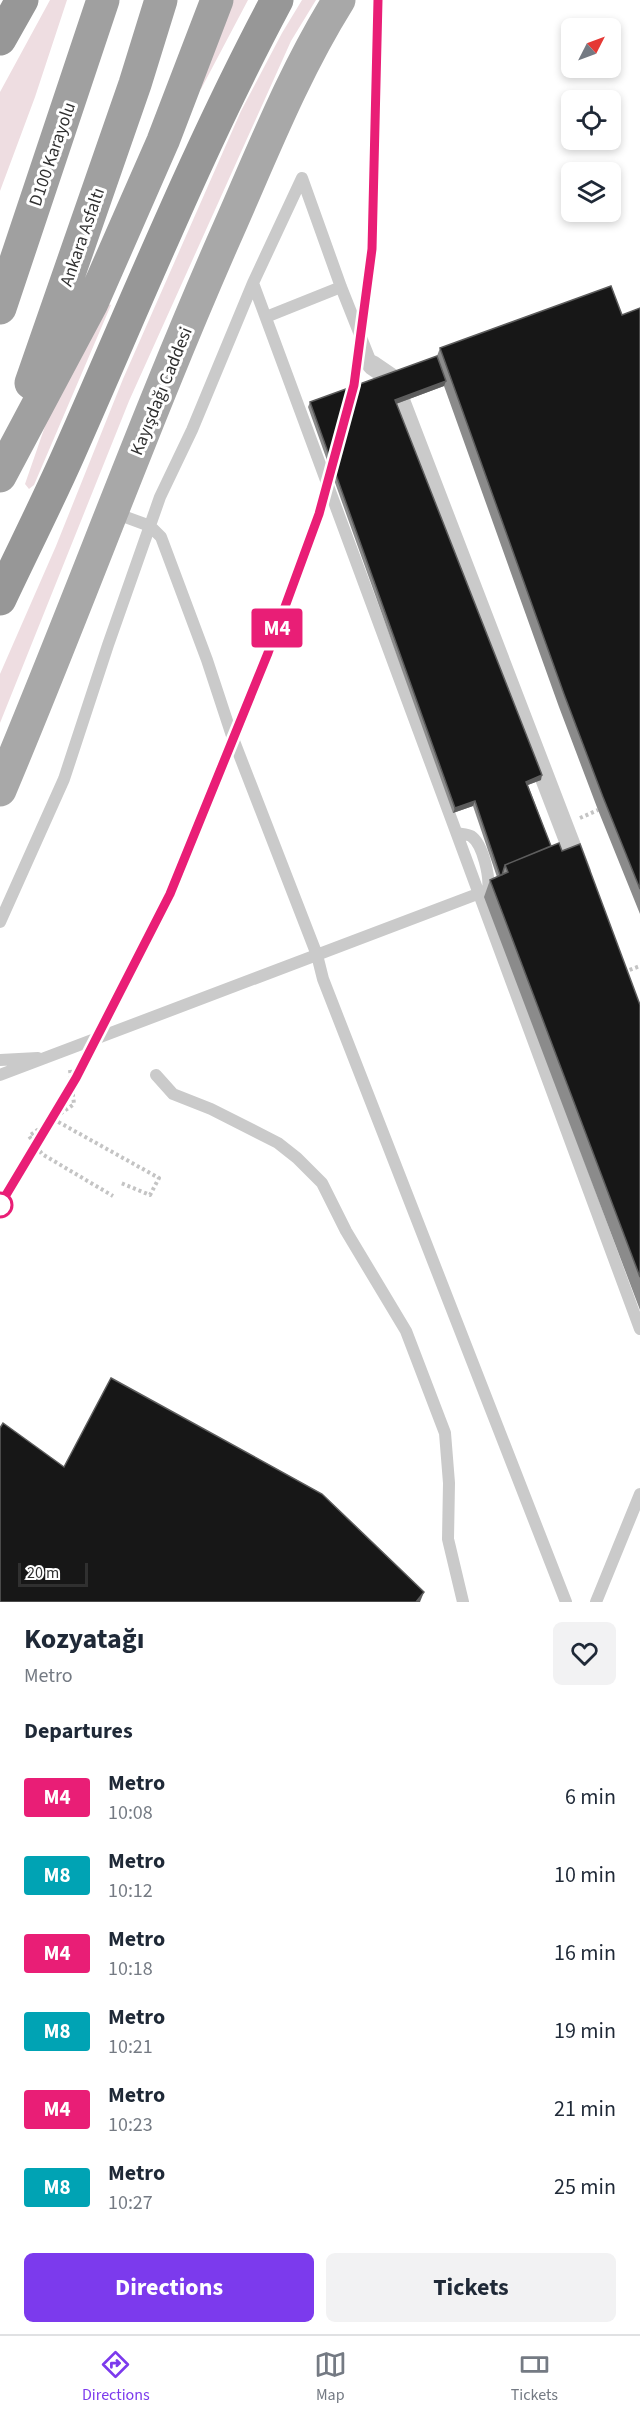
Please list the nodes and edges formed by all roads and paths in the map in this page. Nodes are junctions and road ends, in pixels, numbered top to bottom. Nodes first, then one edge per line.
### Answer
1 (22, 0) edge
2 (103, 0) edge
3 (161, 0) edge
4 (217, 0) edge
5 (277, 0) edge
6 (339, 0) edge
7 (0, 39) edge
8 (254, 283) junction
9 (341, 286) junction
10 (0, 308) edge
11 (266, 317) junction
12 (372, 365) joint
13 (0, 474) edge
14 (112, 512) junction
15 (150, 526) junction
16 (0, 600) edge
17 (0, 790) edge
18 (588, 889) edge
19 (479, 895) junction
20 (0, 922) edge
21 (317, 955) junction
22 (640, 966) edge
23 (620, 974) edge
24 (51, 1057) junction
25 (0, 1060) edge
26 (70, 1071) dead end
27 (0, 1075) edge
28 (156, 1075) dead end
29 (53, 1119) junction
30 (121, 1183) dead end
31 (113, 1196) dead end
32 (640, 1329) edge
33 (640, 1494) edge
34 (463, 1602) edge
35 (566, 1602) edge
36 (596, 1602) edge

1 - 7 highway
2 - 10 highway, D100 Karayolu
3 - 13 highway, Ankara Asfaltı
4 - 13 highway
5 - 16 highway
6 - 14 main road, Kayışdağı Caddesi
8 - 9 lane
8 - 11 lane
8 - 15 lane
9 - 11 lane
9 - 12 lane
11 - 19 lane
12 - 18 street
14 - 15 lane
14 - 17 main road, Kayışdağı Caddesi
15 - 20 lane
15 - 21 lane
19 - 21 lane
19 - 32 lane
21 - 24 lane
21 - 35 lane
22 - 23 path
24 - 25 lane
24 - 27 lane
26 - 29 path
28 - 34 lane
29 - 30 path
29 - 31 path
33 - 36 lane

